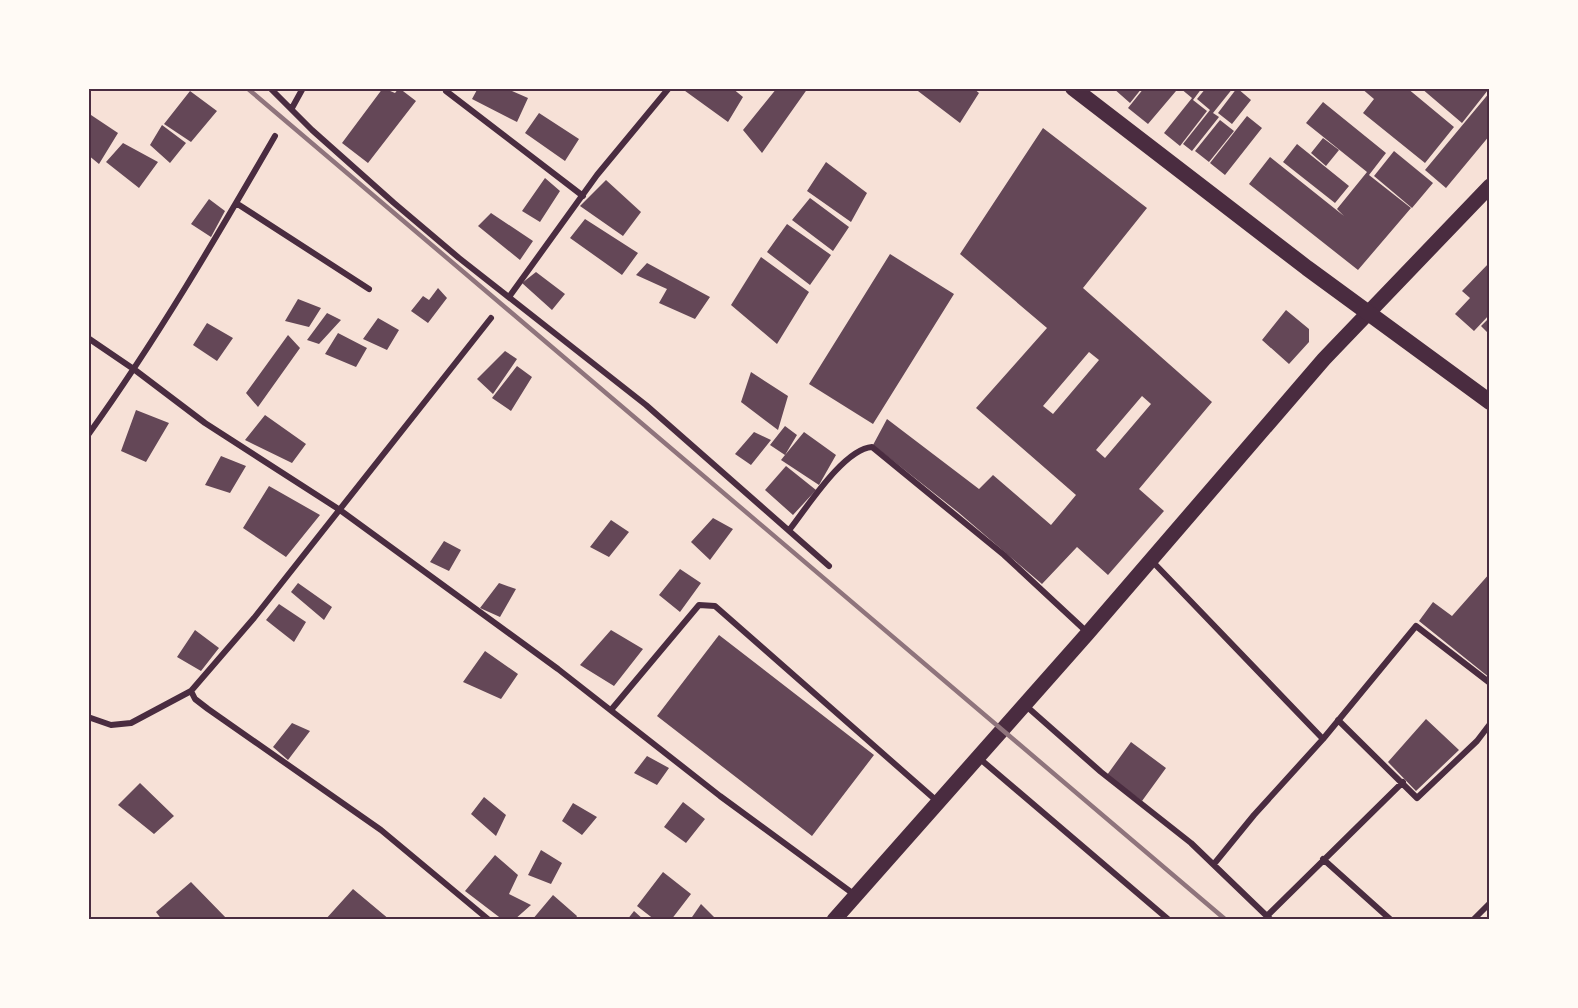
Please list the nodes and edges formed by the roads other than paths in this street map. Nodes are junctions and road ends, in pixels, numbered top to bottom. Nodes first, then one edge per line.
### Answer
1 (270, 88) edge
2 (303, 88) edge
3 (669, 88) edge
4 (1072, 88) edge
5 (446, 91) dead end
6 (292, 108) junction
7 (275, 136) dead end
8 (1490, 186) edge
9 (583, 196) junction
10 (236, 203) junction
11 (369, 289) dead end
12 (509, 297) junction
13 (1367, 312) junction
14 (491, 318) dead end
15 (88, 338) edge
16 (135, 370) junction
17 (1490, 402) edge
18 (88, 435) edge
19 (340, 510) junction
20 (790, 529) junction
21 (1151, 560) junction
22 (829, 566) dead end
23 (1089, 633) junction
24 (1490, 683) edge
25 (191, 691) junction
26 (1024, 704) junction
27 (610, 710) junction
28 (88, 717) edge
29 (1338, 720) junction
30 (1490, 724) edge
31 (1323, 739) junction
32 (978, 758) junction
33 (1403, 782) junction
34 (938, 802) junction
35 (1323, 860) junction
36 (1214, 864) junction
37 (856, 895) junction
38 (1490, 903) edge
39 (1269, 918) edge
40 (489, 920) edge
41 (834, 920) edge
42 (1169, 920) edge
43 (1391, 920) edge
44 (1473, 920) edge

1 - 6 street
2 - 6 street
3 - 9 street
4 - 13 highway
5 - 9 street
6 - 12 street
7 - 10 street
8 - 13 main road
9 - 12 street
10 - 11 street
10 - 16 street
12 - 20 street
13 - 17 highway
13 - 21 main road
14 - 19 street
15 - 16 street
16 - 18 street
16 - 19 street
19 - 25 street
19 - 27 street
20 - 22 street
20 - 23 street
21 - 23 main road
21 - 31 street
23 - 26 main road
24 - 29 street
25 - 28 street
25 - 40 street
26 - 32 main road
26 - 36 street
27 - 34 street
27 - 37 street
29 - 31 street
29 - 33 street
30 - 33 street
31 - 36 street
32 - 34 main road
32 - 42 street
33 - 35 street
34 - 37 main road
35 - 39 street
35 - 43 street
36 - 39 street
37 - 41 main road
38 - 44 street

